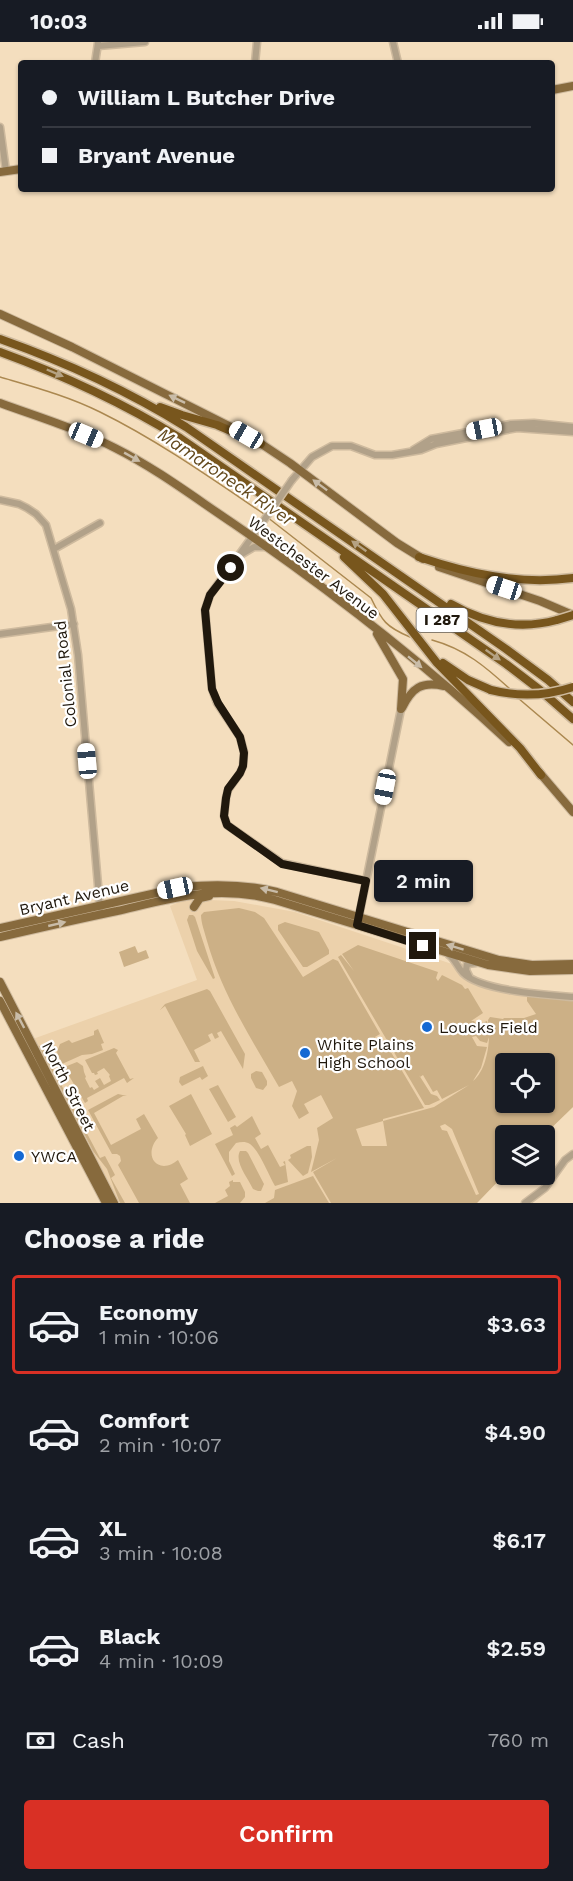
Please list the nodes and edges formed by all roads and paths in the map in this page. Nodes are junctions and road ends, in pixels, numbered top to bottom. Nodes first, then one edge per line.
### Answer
1 (145, 42) edge
2 (257, 42) edge
3 (393, 42) edge
4 (98, 44) edge
5 (96, 60) edge
6 (255, 60) edge
7 (397, 60) edge
8 (573, 86) edge
9 (555, 89) edge
10 (0, 127) edge
11 (18, 169) edge
12 (3, 171) edge
13 (0, 314) edge
14 (0, 339) edge
15 (0, 352) edge
16 (127, 393) junction
17 (0, 403) edge
18 (573, 427) edge
19 (573, 432) edge
20 (261, 444) junction
21 (412, 451) junction
22 (300, 470) junction
23 (0, 500) edge
24 (100, 523) dead end
25 (307, 526) junction
26 (252, 537) junction
27 (267, 547) junction
28 (54, 549) junction
29 (239, 556) junction
30 (419, 557) junction
31 (573, 578) edge
32 (407, 580) junction
33 (573, 615) edge
34 (406, 623) junction
35 (74, 624) junction
36 (370, 625) junction
37 (0, 634) edge
38 (445, 686) junction
39 (573, 687) edge
40 (573, 702) edge
41 (401, 709) junction
42 (573, 719) edge
43 (541, 775) junction
44 (573, 812) edge
45 (366, 881) junction
46 (275, 900) junction
47 (100, 905) junction
48 (194, 907) dead end
49 (100, 914) junction
50 (358, 921) junction
51 (0, 928) edge
52 (0, 937) edge
53 (447, 954) junction
54 (479, 963) junction
55 (573, 964) edge
56 (573, 970) edge
57 (469, 977) junction
58 (0, 982) edge
59 (573, 997) edge
60 (0, 1001) edge
61 (573, 1154) edge
62 (106, 1203) edge
63 (114, 1203) edge
64 (525, 1203) edge

1 - 4 street
2 - 6 street
3 - 7 street
4 - 5 street
8 - 9 main road
10 - 12 street
11 - 12 main road
20 -> 13 main road
14 - 16 highway, I 287
15 -> 25 highway, I 287
16 - 20 highway
32 -> 16 highway, I 287
17 -> 26 main road, Westchester Avenue
18 - 21 street
19 - 21 street
20 - 22 main road
21 - 22 street
22 - 26 street, bridge
30 -> 22 main road
23 - 28 street, Colonial Road
24 - 28 street
25 - 34 highway
25 -> 42 highway, I 287
26 - 27 main road, Westchester Avenue
26 - 29 street
27 - 29 street
27 - 36 main road, Westchester Avenue
28 - 35 street, Colonial Road
29 - 45 street
30 - 31 highway
30 - 33 main road
32 - 33 highway, bridge
32 - 40 highway, I 287
34 - 39 highway, bridge
34 - 43 highway
35 - 37 street
35 - 47 street, Colonial Road
36 -> 38 main road, Westchester Avenue
36 - 41 main road
38 - 41 main road
38 - 43 main road, Westchester Avenue
41 - 45 street
43 - 44 main road, Westchester Avenue
45 - 50 street
46 - 48 main road
46 - 49 main road, Bryant Avenue
46 - 50 main road, Bryant Avenue
47 - 49 street, Colonial Road
50 -> 47 main road, Bryant Avenue
47 - 51 main road, Bryant Avenue
52 -> 49 main road, Bryant Avenue
50 - 53 main road, Bryant Avenue
55 -> 50 main road, Bryant Avenue
53 - 54 main road, Bryant Avenue
53 - 57 street
54 - 56 main road, Bryant Avenue
54 - 57 street
57 - 59 street
63 -> 58 main road, North Street
60 - 62 main road, North Street
61 - 64 street

